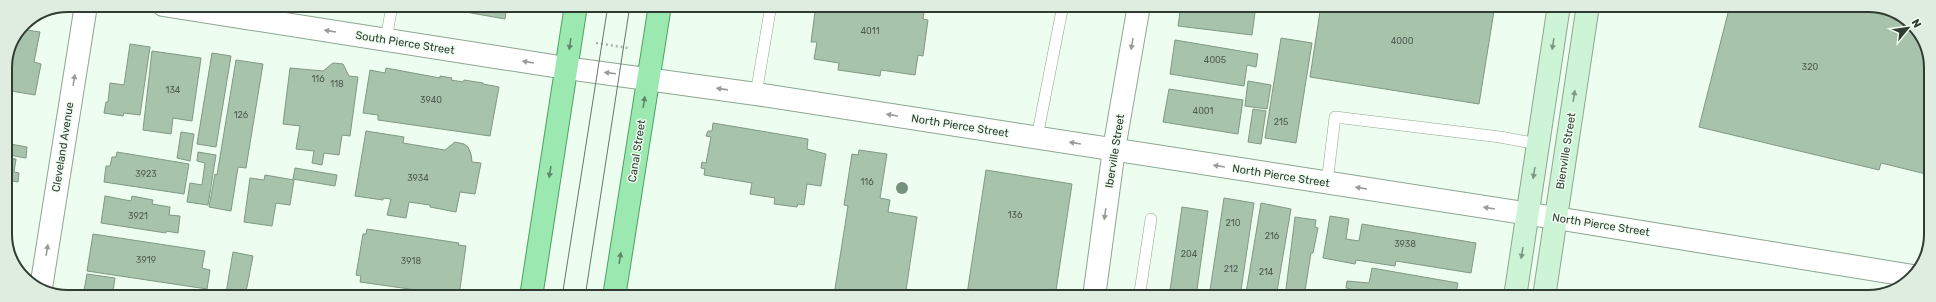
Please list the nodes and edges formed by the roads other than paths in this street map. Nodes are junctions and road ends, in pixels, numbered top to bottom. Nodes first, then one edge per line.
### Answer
1 (85, 12) edge
2 (208, 12) edge
3 (391, 12) edge
4 (575, 12) edge
5 (659, 12) edge
6 (770, 12) edge
7 (1062, 12) edge
8 (1138, 12) edge
9 (1558, 12) edge
10 (1587, 12) edge
11 (386, 40) junction
12 (566, 68) junction
13 (648, 78) junction
14 (756, 94) junction
15 (1038, 138) junction
16 (1538, 144) junction
17 (1114, 149) junction
18 (1327, 183) junction
19 (1528, 214) junction
20 (1556, 218) junction
21 (1151, 219) dead end
22 (1906, 275) edge
23 (42, 284) edge
24 (532, 290) edge
25 (615, 290) edge
26 (1095, 290) edge
27 (1140, 290) edge
28 (1516, 290) edge
29 (1545, 290) edge

23 -> 1 street, Cleveland Avenue
11 -> 2 street, South Pierce Street
3 - 11 lane
4 -> 12 main road
5 - 13 main road, Canal Street
6 - 14 lane
7 - 15 lane
8 -> 17 street, Iberville Street
9 -> 16 street
20 -> 10 street, Bienville Street
12 -> 11 street, South Pierce Street
13 -> 12 street, South Pierce Street
12 -> 24 main road
14 -> 13 street, North Pierce Street
25 -> 13 main road, Canal Street
15 -> 14 street, North Pierce Street
17 -> 15 street, North Pierce Street
16 - 18 lane
16 -> 19 street
18 -> 17 street, North Pierce Street
17 -> 26 street, Iberville Street
19 -> 18 street, North Pierce Street
19 - 20 street, North Pierce Street
19 -> 28 street
20 - 22 street, North Pierce Street
20 - 29 street, Bienville Street
21 - 27 lane

